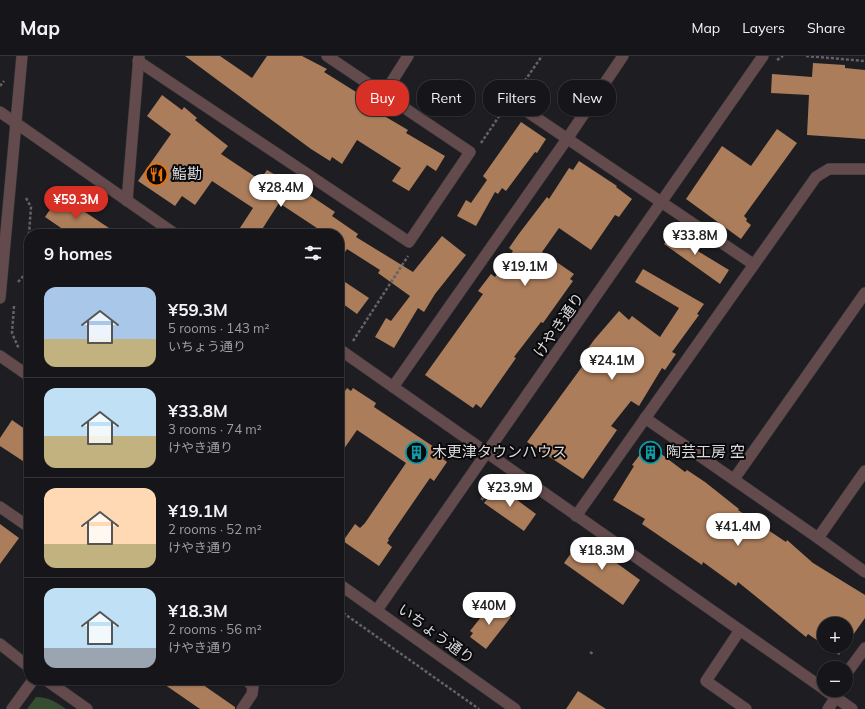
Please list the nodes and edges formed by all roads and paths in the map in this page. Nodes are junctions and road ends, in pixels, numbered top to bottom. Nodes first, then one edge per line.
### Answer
1 (22, 56) edge
2 (327, 56) edge
3 (408, 56) edge
4 (623, 56) edge
5 (763, 56) edge
6 (806, 56) edge
7 (139, 58) edge
8 (865, 61) edge
9 (363, 80) edge
10 (393, 80) edge
11 (409, 111) edge
12 (0, 112) edge
13 (533, 116) edge
14 (17, 124) junction
15 (567, 139) junction
16 (865, 169) edge
17 (25, 197) dead end
18 (127, 201) junction
19 (661, 203) junction
20 (4, 215) edge
21 (30, 229) edge
22 (168, 229) edge
23 (753, 264) junction
24 (24, 275) edge
25 (15, 285) dead end
26 (865, 293) edge
27 (0, 298) edge
28 (14, 299) dead end
29 (344, 351) edge
30 (24, 353) dead end
31 (0, 356) edge
32 (24, 373) edge
33 (393, 387) junction
34 (645, 418) junction
35 (488, 453) junction
36 (865, 471) edge
37 (483, 479) dead end
38 (734, 479) junction
39 (503, 480) dead end
40 (0, 507) edge
41 (576, 516) junction
42 (24, 524) edge
43 (818, 538) junction
44 (865, 572) edge
45 (344, 587) edge
46 (377, 610) junction
47 (344, 614) edge
48 (740, 630) junction
49 (0, 644) edge
50 (865, 648) edge
51 (24, 663) edge
52 (853, 664) edge
53 (817, 683) edge
54 (29, 685) edge
55 (53, 685) edge
56 (251, 685) edge
57 (829, 697) edge
58 (836, 697) edge
59 (12, 709) edge
60 (87, 709) edge
61 (242, 709) edge
62 (479, 709) edge
63 (515, 709) edge
64 (746, 709) edge
65 (828, 709) edge
66 (852, 709) edge

1 - 14 street
2 - 9 street
3 - 10 street
4 - 15 street
5 - 19 street, けやき通り
6 - 8 path
7 - 11 street
7 - 18 street
12 - 14 street
13 - 15 street
14 - 18 street
14 - 20 street
15 - 19 street
15 - 33 street
16 - 23 street
17 - 21 path
18 - 22 street
19 - 23 street
19 - 35 street, けやき通り
20 - 27 street
23 - 34 street
24 - 25 path
26 - 38 street
28 - 30 path
29 - 33 street
31 - 32 street
33 - 35 street
34 - 38 street
34 - 41 street
35 - 41 street
35 - 46 street, けやき通り
36 - 43 street
37 - 39 path
38 - 43 street
40 - 42 street
41 - 48 street
43 - 44 street
45 - 46 street, いちょう通り
46 - 63 street, いちょう通り
47 - 62 path
48 - 53 street
48 - 64 street
49 - 51 street
50 - 52 street
54 - 59 street
55 - 60 street
56 - 61 street
57 - 65 street
58 - 66 street

